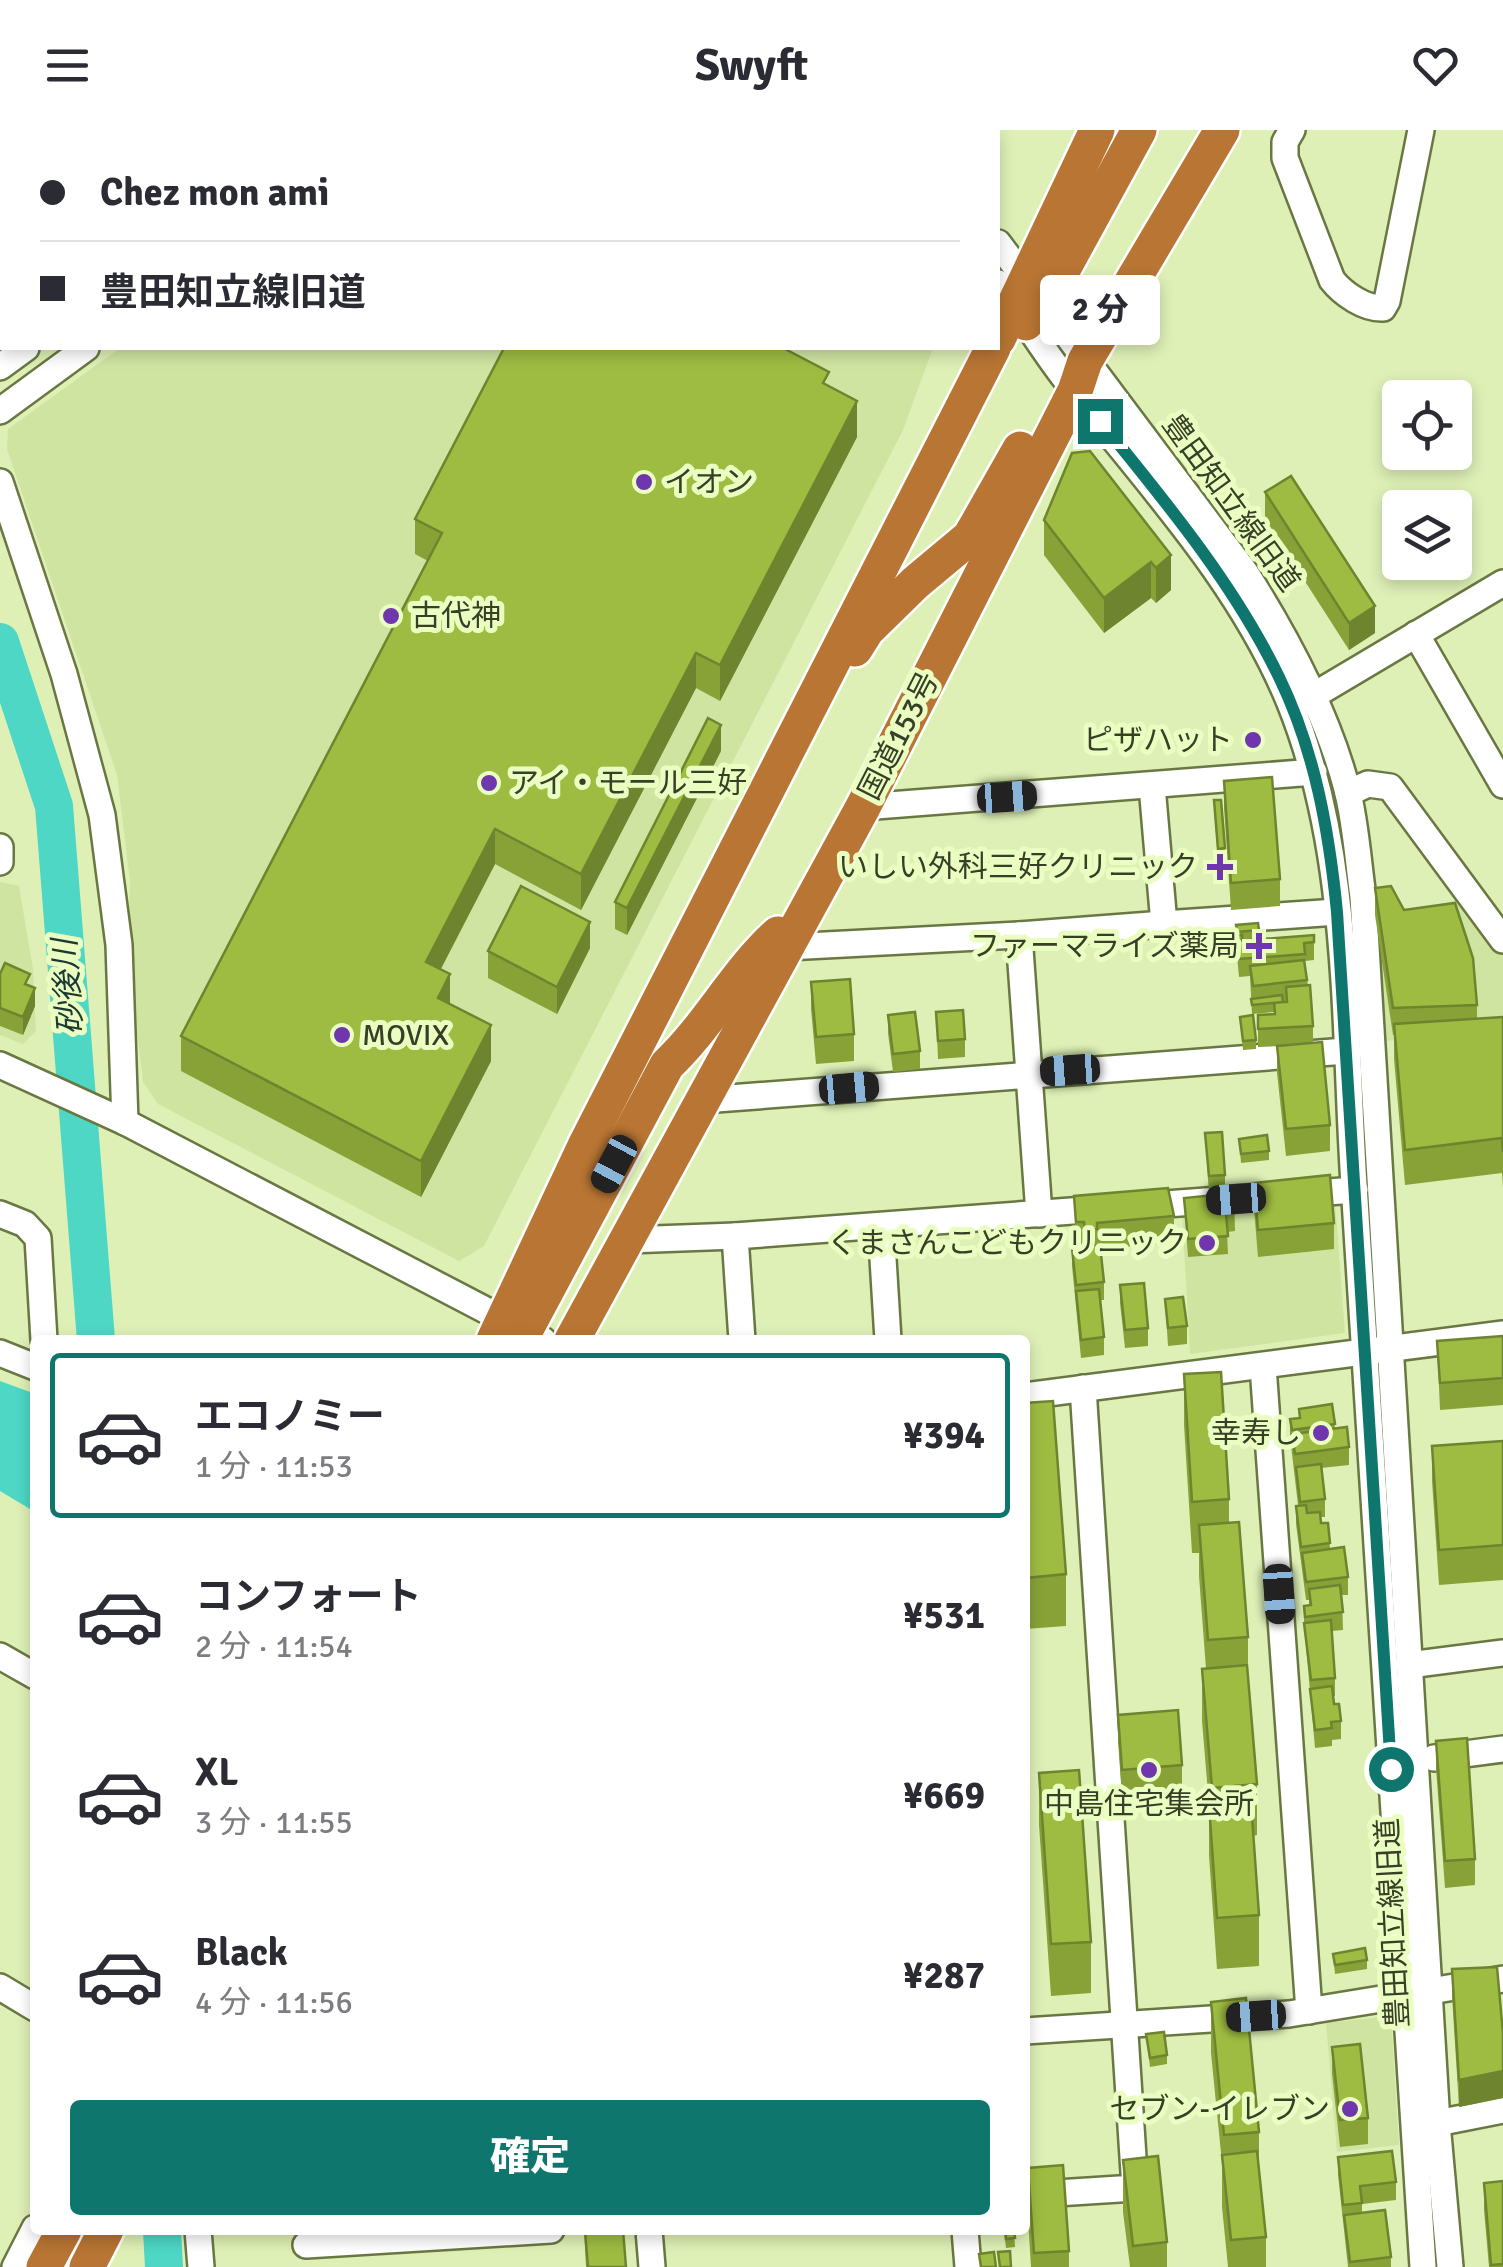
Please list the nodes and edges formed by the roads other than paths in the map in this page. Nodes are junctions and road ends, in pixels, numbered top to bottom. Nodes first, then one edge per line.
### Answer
1 (1097, 130) edge
2 (1139, 130) edge
3 (1222, 130) edge
4 (1292, 130) edge
5 (1421, 130) edge
6 (1000, 249) edge
7 (1018, 306) edge
8 (23, 350) edge
9 (83, 350) edge
10 (992, 350) edge
11 (0, 367) edge
12 (1074, 368) junction
13 (0, 411) edge
14 (0, 482) edge
15 (1503, 583) edge
16 (1416, 634) junction
17 (1302, 703) junction
18 (1314, 772) junction
19 (771, 781) junction
20 (1503, 784) edge
21 (1152, 786) junction
22 (1348, 792) junction
23 (863, 807) junction
24 (0, 847) edge
25 (0, 862) edge
26 (809, 906) junction
27 (1337, 912) junction
28 (1164, 924) junction
29 (1019, 936) junction
30 (1503, 940) edge
31 (787, 947) junction
32 (1369, 1050) junction
33 (0, 1065) edge
34 (1031, 1073) junction
35 (704, 1100) junction
36 (125, 1122) junction
37 (1354, 1190) junction
38 (0, 1214) edge
39 (1039, 1214) junction
40 (881, 1226) junction
41 (735, 1236) junction
42 (628, 1240) junction
43 (1503, 1334) edge
44 (44, 1335) edge
45 (530, 1335) edge
46 (742, 1335) edge
47 (888, 1335) edge
48 (1379, 1348) junction
49 (0, 1353) edge
50 (30, 1365) edge
51 (1263, 1366) junction
52 (1082, 1388) junction
53 (1030, 1395) edge
54 (1503, 1653) edge
55 (0, 1656) edge
56 (1408, 1665) junction
57 (30, 1673) edge
58 (1503, 1749) edge
59 (1417, 1760) junction
60 (1503, 1980) edge
61 (0, 1987) edge
62 (1417, 1995) junction
63 (30, 2005) edge
64 (1309, 2011) junction
65 (1125, 2025) junction
66 (1030, 2031) edge
67 (1503, 2110) edge
68 (1437, 2123) junction
69 (1030, 2195) edge
70 (31, 2235) edge
71 (61, 2235) edge
72 (103, 2235) edge
73 (198, 2235) edge
74 (479, 2235) edge
75 (649, 2235) edge
76 (965, 2235) edge
77 (306, 2247) edge
78 (15, 2267) edge
79 (44, 2267) edge
80 (87, 2267) edge
81 (201, 2267) edge
82 (652, 2267) edge
83 (968, 2267) edge
84 (1423, 2267) edge
85 (1450, 2267) edge

1 - 7 highway
2 - 7 highway
3 - 12 highway, 国道153号
4 - 5 street
6 - 7 street, 豊田知立線旧道
7 - 12 street, 豊田知立線旧道
8 - 11 street
9 - 13 street
10 - 19 highway
12 - 17 street, 豊田知立線旧道
12 - 19 highway
12 - 23 highway, 国道153号
14 - 36 street
15 - 16 street
16 - 17 street
16 - 20 street
17 - 18 street, 豊田知立線旧道
17 - 22 street, 豊田知立線旧道
18 - 21 street
18 - 27 street, 豊田知立線旧道
19 - 45 highway
21 - 23 street
21 - 28 street
22 - 30 street
22 - 32 street, 豊田知立線旧道
23 - 26 highway, 国道153号
24 - 25 street
26 - 31 highway, 国道153号
26 - 45 highway
27 - 28 street
27 - 32 street, 豊田知立線旧道
28 - 29 street
29 - 31 street
29 - 34 street
31 - 35 highway, 国道153号
32 - 34 street
32 - 37 street, 豊田知立線旧道
32 - 48 street, 豊田知立線旧道
33 - 36 street
34 - 35 street
34 - 39 street
35 - 42 highway, 国道153号
36 - 45 street
37 - 39 street
37 - 48 street, 豊田知立線旧道
38 - 44 street
39 - 40 street
40 - 41 street
40 - 47 street
41 - 42 street
41 - 46 street
42 - 45 highway, 国道153号
43 - 48 street
48 - 51 street
48 - 56 street, 豊田知立線旧道
48 - 62 street, 豊田知立線旧道
49 - 50 street
51 - 52 street
51 - 64 street
52 - 53 street
52 - 65 street
54 - 56 street
55 - 57 street
56 - 59 street, 豊田知立線旧道
58 - 59 street
59 - 62 street, 豊田知立線旧道
60 - 62 street
61 - 63 street
62 - 64 street
62 - 68 street, 豊田知立線旧道
62 - 84 street, 豊田知立線旧道
64 - 65 street
65 - 66 street
65 - 69 street
67 - 68 street
68 - 85 street, 豊田知立線旧道
70 - 78 street
71 - 79 highway
72 - 80 highway
73 - 81 street
74 - 77 street
75 - 82 street
76 - 83 street

